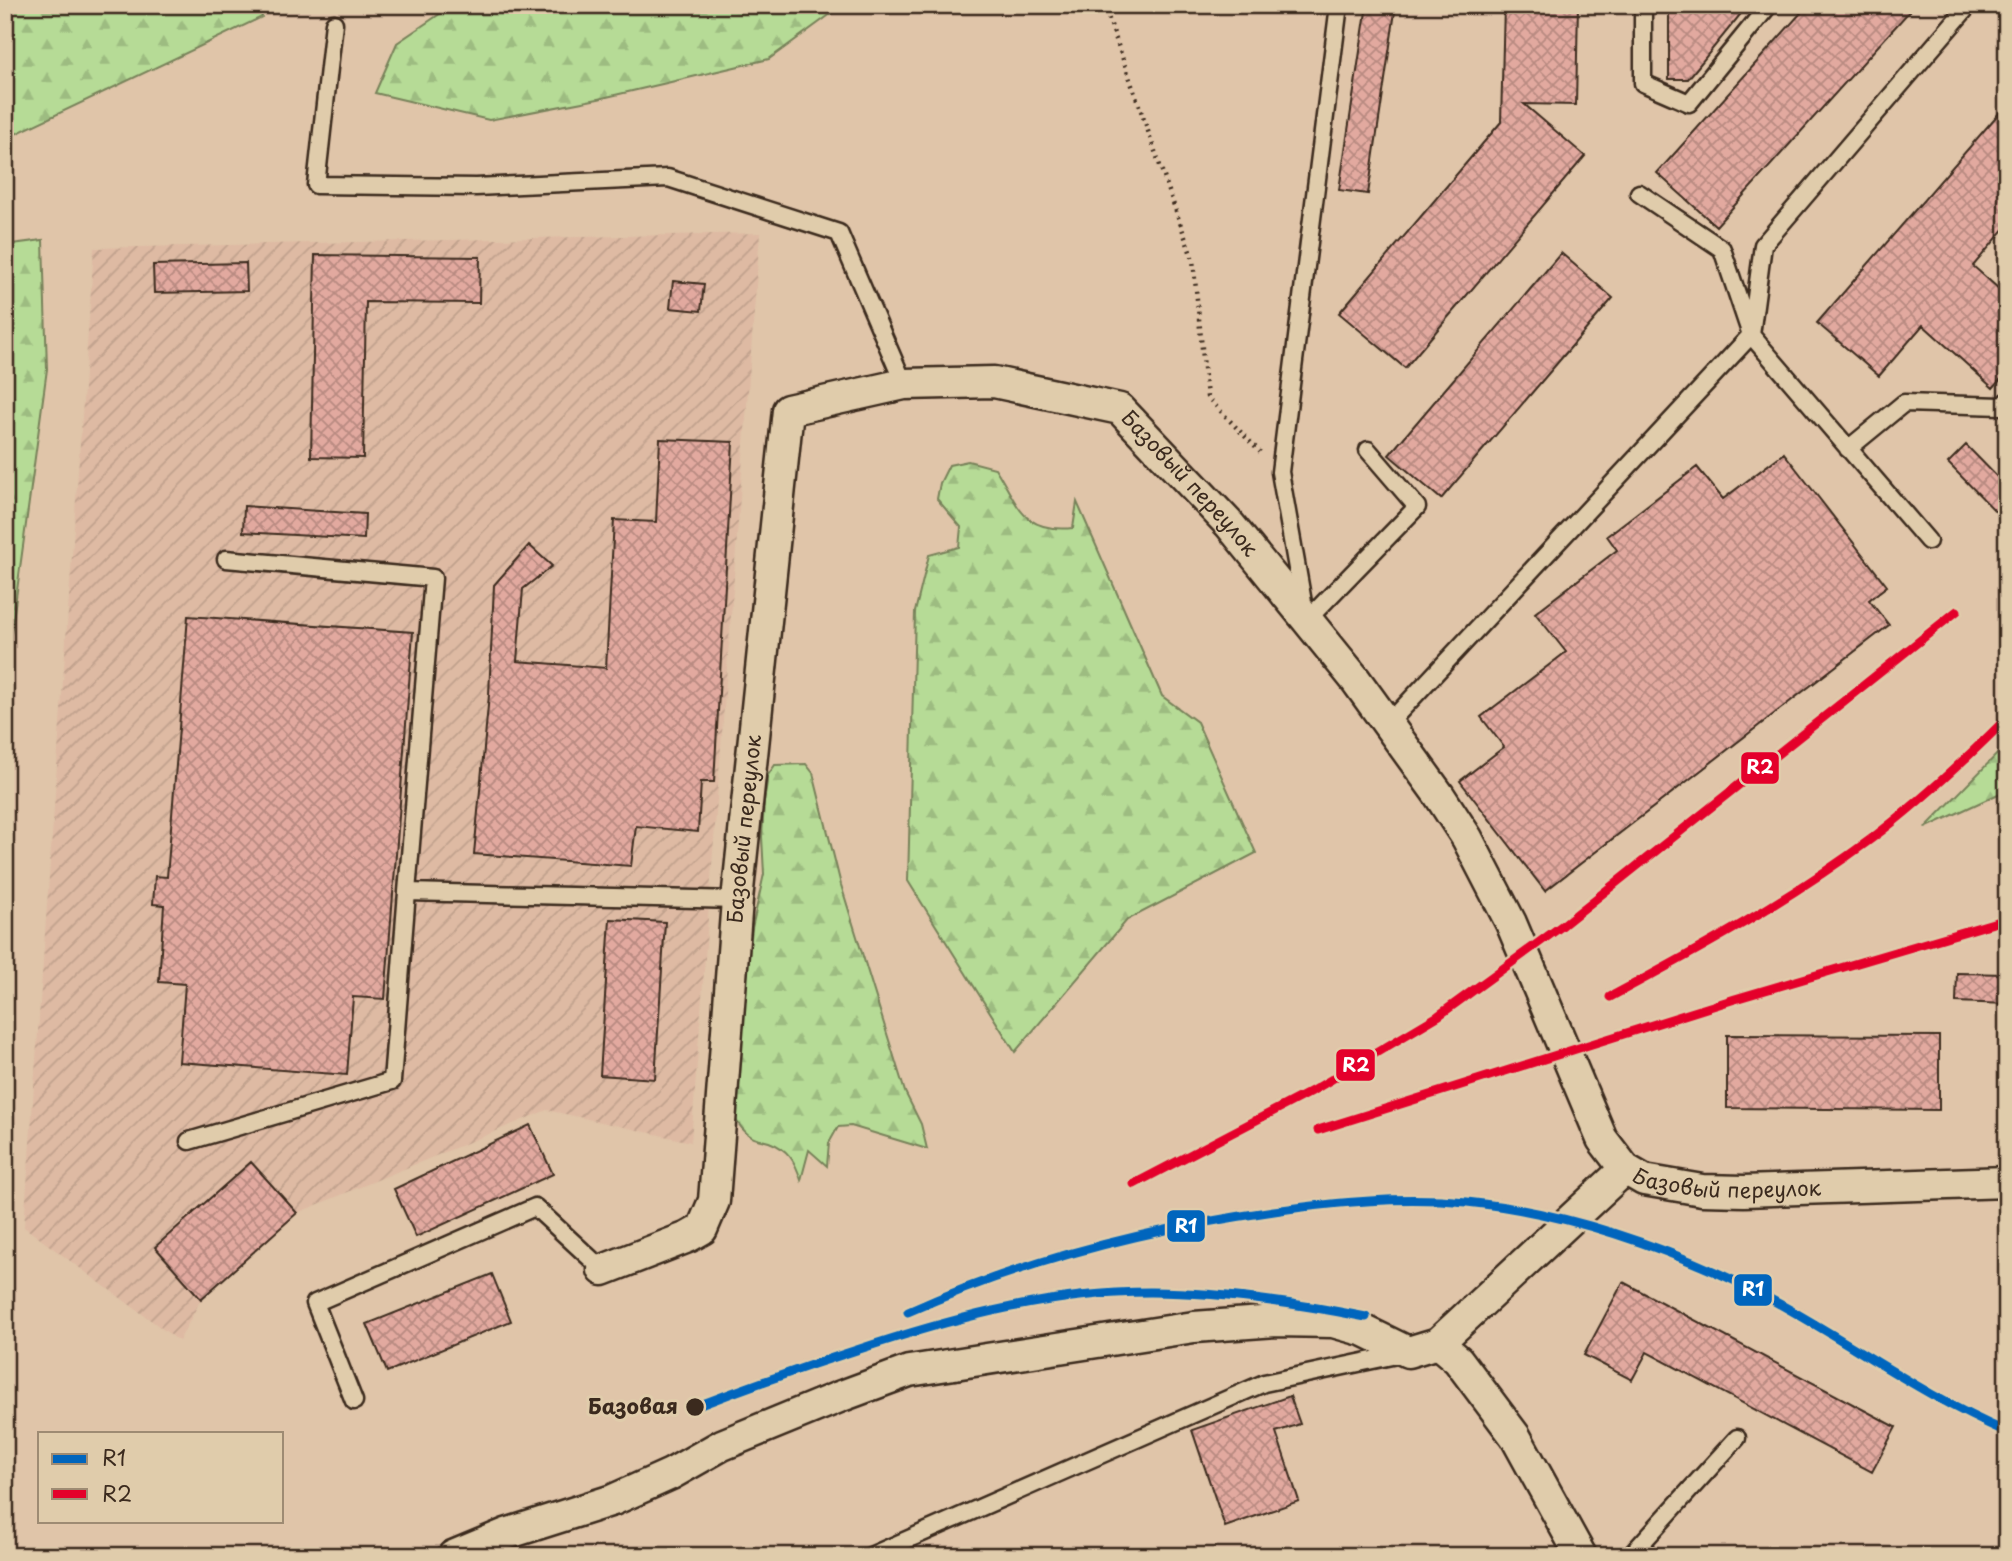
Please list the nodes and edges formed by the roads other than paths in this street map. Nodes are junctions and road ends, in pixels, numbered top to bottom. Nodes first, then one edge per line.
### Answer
1 (1339, 5) edge
2 (1643, 5) edge
3 (1769, 5) edge
4 (1969, 5) edge
5 (334, 23) dead end
6 (1639, 193) dead end
7 (1751, 335) junction
8 (904, 384) junction
9 (2007, 401) edge
10 (1848, 449) junction
11 (1368, 450) dead end
12 (1928, 541) dead end
13 (226, 559) dead end
14 (1307, 620) junction
15 (1389, 723) junction
16 (407, 891) junction
17 (737, 900) junction
18 (189, 1141) dead end
19 (1625, 1169) junction
20 (2007, 1182) edge
21 (603, 1270) joint
22 (1438, 1343) junction
23 (1408, 1352) junction
24 (354, 1401) dead end
25 (1737, 1438) dead end
26 (453, 1556) edge
27 (870, 1556) edge
28 (1581, 1556) edge
29 (1630, 1556) edge

1 - 14 lane
2 - 3 lane
4 - 7 lane
5 - 8 lane
6 - 7 lane
7 - 10 lane
7 - 15 lane
8 - 14 street, Базовый переулок
8 - 17 street, Базовый переулок
9 - 10 lane
10 - 12 lane
11 - 14 lane
13 - 16 lane
14 - 15 street, Базовый переулок
15 - 19 street, Базовый переулок
16 - 17 lane
16 - 18 lane
17 - 21 street, Базовый переулок
19 - 20 street, Базовый переулок
19 - 22 street
21 - 24 lane
22 - 23 street
22 - 28 street
23 - 26 street
23 - 27 lane
25 - 29 lane

